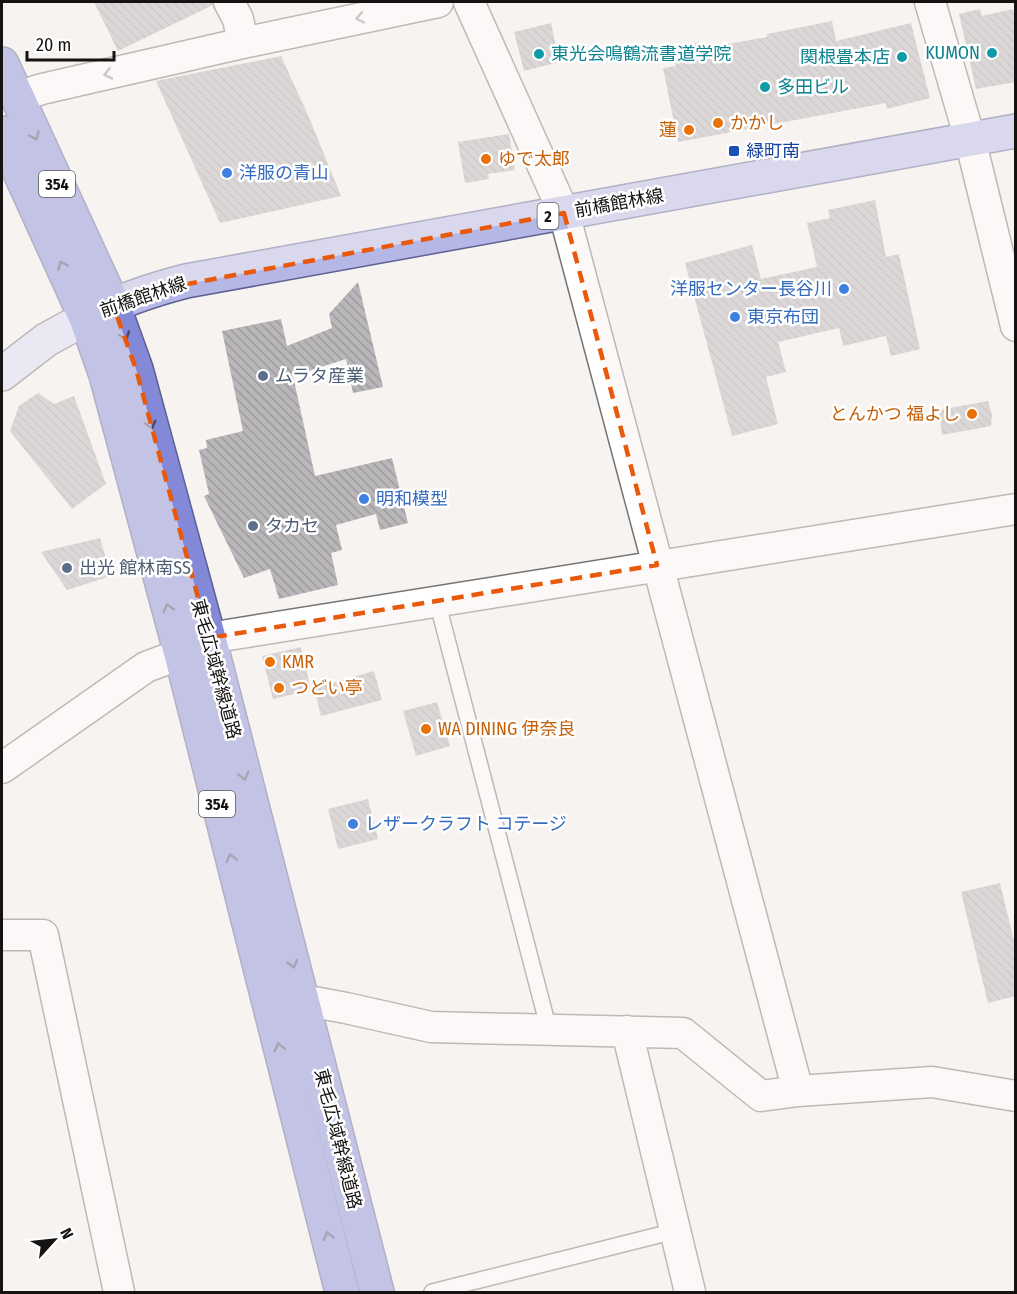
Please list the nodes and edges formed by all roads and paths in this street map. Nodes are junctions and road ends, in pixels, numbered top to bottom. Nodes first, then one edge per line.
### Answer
1 (229, 2) edge
2 (438, 2) edge
3 (470, 2) edge
4 (930, 2) edge
5 (243, 43) junction
6 (2, 64) edge
7 (17, 97) junction
8 (1016, 131) edge
9 (2, 133) edge
10 (970, 139) junction
11 (564, 213) junction
12 (99, 311) junction
13 (1016, 326) edge
14 (2, 374) edge
15 (1016, 509) edge
16 (657, 565) junction
17 (436, 601) junction
18 (209, 638) junction
19 (181, 654) junction
20 (2, 768) edge
21 (2, 934) edge
22 (303, 1000) junction
23 (549, 1030) junction
24 (627, 1031) junction
25 (798, 1091) junction
26 (1016, 1096) edge
27 (675, 1231) junction
28 (119, 1293) edge
29 (342, 1293) edge
30 (377, 1293) edge
31 (432, 1293) edge
32 (690, 1293) edge

1 - 5 street
2 -> 5 street
3 - 11 street
4 - 10 street
5 -> 7 street
6 - 7 highway, 東毛広域幹線道路 / 354
7 -> 12 highway, 東毛広域幹線道路 / 354
8 - 10 main road, 前橋館林線 / 2
12 -> 9 highway, 東毛広域幹線道路 / 354
10 - 11 main road, 前橋館林線 / 2
10 - 13 street
11 - 12 main road, 前橋館林線 / 2
11 - 16 street
12 - 14 main road
12 -> 18 highway, 東毛広域幹線道路 / 354
19 -> 12 highway, 東毛広域幹線道路 / 354
15 - 16 street
16 - 17 street
16 - 25 street
17 - 18 street
17 - 23 lane
18 - 19 street
18 -> 22 highway, 東毛広域幹線道路 / 354
19 - 20 street
29 -> 19 highway, 東毛広域幹線道路 / 354
21 - 28 street
22 - 23 street
22 - 30 highway, 東毛広域幹線道路 / 354
23 - 24 street
24 - 25 street
24 - 27 street
25 - 26 street
27 - 31 lane
27 - 32 street

